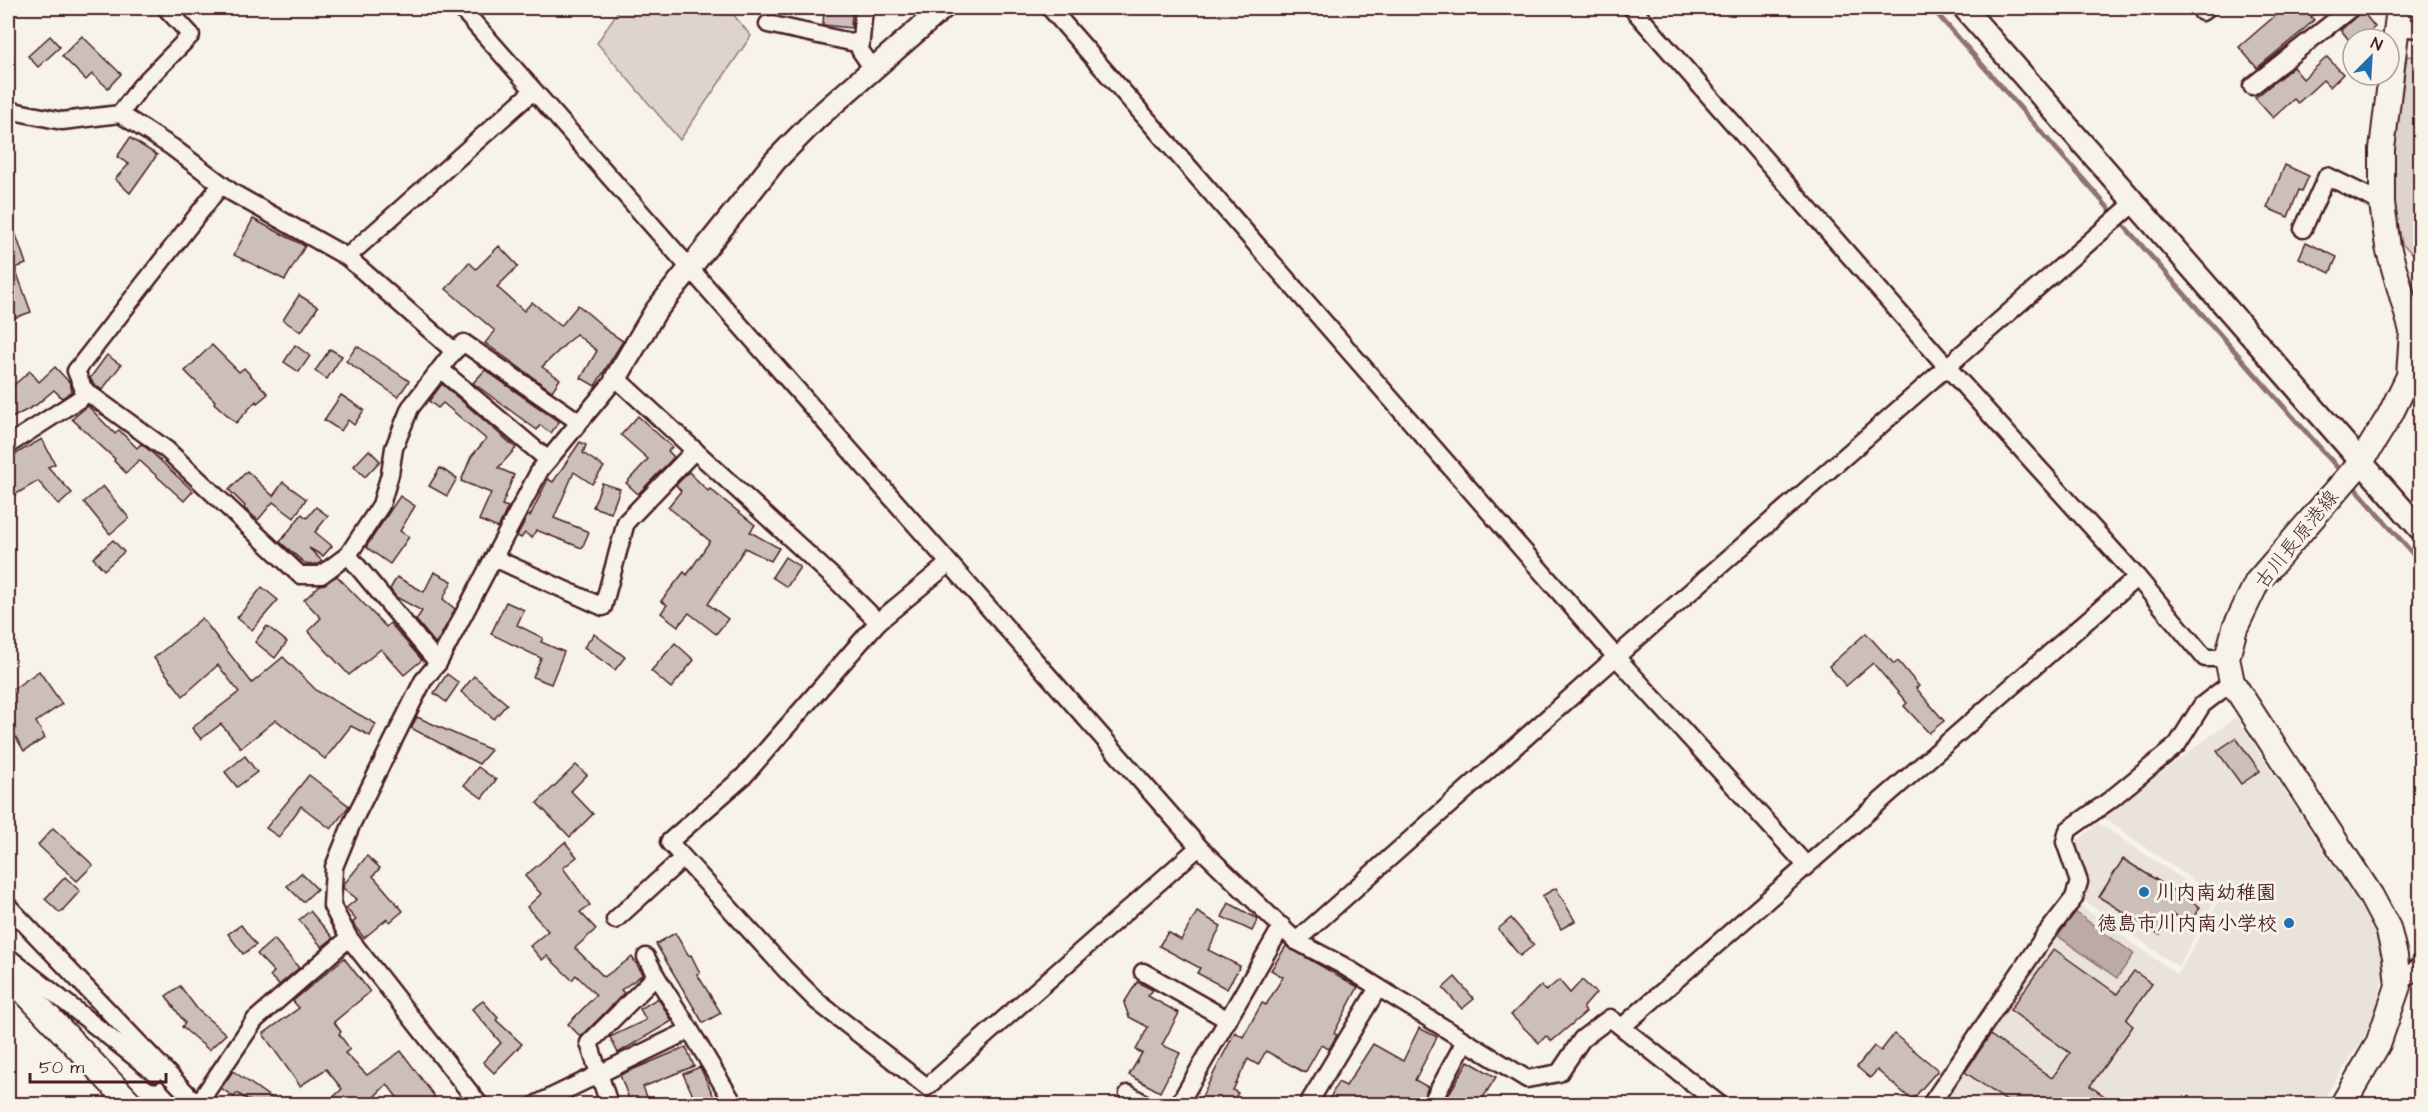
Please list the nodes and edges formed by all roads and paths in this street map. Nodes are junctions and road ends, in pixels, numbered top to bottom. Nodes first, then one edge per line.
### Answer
1 (166, 8) edge
2 (461, 8) edge
3 (864, 8) edge
4 (943, 8) edge
5 (1050, 8) edge
6 (1632, 8) edge
7 (1964, 8) edge
8 (2351, 8) edge
9 (2398, 17) edge
10 (768, 24) dead end
11 (2421, 28) edge
12 (860, 44) junction
13 (873, 69) junction
14 (2252, 86) dead end
15 (533, 91) junction
16 (8, 110) edge
17 (120, 114) junction
18 (221, 185) junction
19 (2382, 203) junction
20 (2131, 206) junction
21 (2303, 229) dead end
22 (347, 256) junction
23 (690, 266) junction
24 (2416, 330) edge
25 (454, 351) junction
26 (1948, 368) junction
27 (440, 369) junction
28 (616, 378) junction
29 (84, 390) junction
30 (579, 422) junction
31 (8, 446) edge
32 (695, 450) junction
33 (548, 460) junction
34 (2352, 472) junction
35 (2421, 529) edge
36 (348, 555) junction
37 (494, 558) junction
38 (948, 564) junction
39 (2137, 578) junction
40 (878, 622) junction
41 (1616, 657) junction
42 (2227, 658) junction
43 (438, 663) junction
44 (2232, 682) junction
45 (1199, 848) junction
46 (683, 858) junction
47 (1806, 865) junction
48 (8, 906) edge
49 (615, 920) dead end
50 (1282, 926) junction
51 (349, 938) junction
52 (1296, 941) junction
53 (8, 957) edge
54 (646, 957) dead end
55 (2421, 965) edge
56 (1143, 972) dead end
57 (8, 974) edge
58 (656, 976) junction
59 (2398, 986) junction
60 (1378, 987) junction
61 (1228, 1020) junction
62 (1622, 1027) junction
63 (690, 1030) junction
64 (1465, 1041) junction
65 (598, 1075) junction
66 (1128, 1094) dead end
67 (131, 1104) edge
68 (197, 1104) edge
69 (479, 1104) edge
70 (537, 1104) edge
71 (609, 1104) edge
72 (734, 1104) edge
73 (1145, 1104) edge
74 (1179, 1104) edge
75 (1308, 1104) edge
76 (1431, 1104) edge
77 (1719, 1104) edge
78 (1931, 1104) edge
79 (2343, 1104) edge

1 - 17 street
2 - 15 street
3 - 12 street
4 - 13 street
5 - 41 street
6 - 26 street
7 - 20 street
8 - 14 street
9 - 11 street
9 - 19 main road, 古川長原港線
10 - 12 street
12 - 13 street
13 - 23 street
15 - 22 street
15 - 23 street
16 - 17 street
17 - 18 street
18 - 22 street
18 - 29 street
19 - 21 street
19 - 24 main road, 古川長原港線
20 - 26 street
20 - 34 street
22 - 25 street
23 - 28 street
23 - 38 street
24 - 34 main road, 古川長原港線
25 - 27 street
25 - 30 street
26 - 39 street
26 - 41 street
27 - 33 street
27 - 36 street
28 - 30 street
28 - 32 street
29 - 31 street
29 - 36 street
30 - 33 street
32 - 37 street
32 - 40 street
33 - 37 street
34 - 35 street
34 - 42 main road, 古川長原港線
36 - 43 street
37 - 43 street
38 - 40 street
38 - 45 street
39 - 42 street
39 - 47 street
40 - 46 street
41 - 47 street
41 - 52 street
42 - 44 main road, 古川長原港線
43 - 51 street
44 - 59 main road, 古川長原港線
44 - 78 street
45 - 46 street
45 - 50 street
46 - 49 street
47 - 62 street
48 - 68 street
50 - 52 street
50 - 61 street
51 - 68 street
51 - 69 street
52 - 60 street
53 - 68 street
54 - 58 street
55 - 59 street
56 - 61 street
57 - 67 main road
58 - 63 street
58 - 65 street
59 - 79 main road, 古川長原港線
60 - 64 street
60 - 75 street
61 - 74 street
62 - 64 street
62 - 77 street
63 - 65 street
63 - 72 street
64 - 76 street
65 - 70 street
65 - 71 street
66 - 73 street

